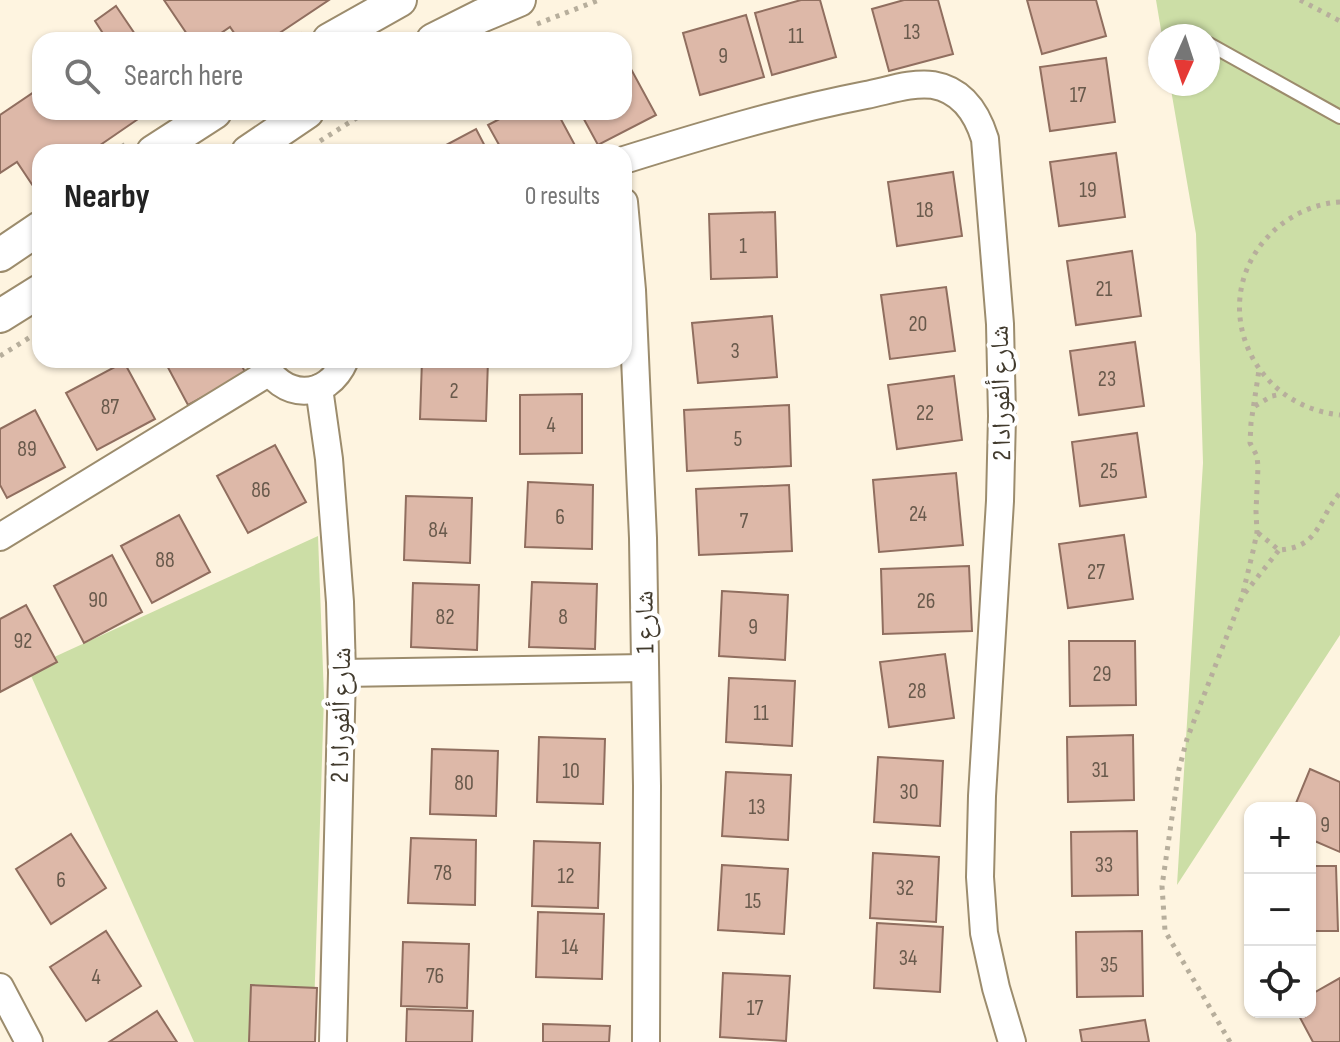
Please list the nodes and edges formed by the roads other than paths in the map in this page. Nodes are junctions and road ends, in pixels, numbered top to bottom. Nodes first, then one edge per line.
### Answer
1 (400, 0) edge
2 (526, 12) edge
3 (343, 32) edge
4 (449, 32) edge
5 (1220, 50) edge
6 (1340, 117) edge
7 (203, 120) edge
8 (295, 120) edge
9 (165, 144) edge
10 (260, 144) edge
11 (632, 158) edge
12 (32, 233) edge
13 (0, 255) edge
14 (632, 290) edge
15 (32, 296) edge
16 (0, 316) edge
17 (263, 368) edge
18 (266, 368) edge
19 (342, 368) edge
20 (319, 388) junction
21 (0, 537) edge
22 (645, 668) junction
23 (342, 673) junction
24 (0, 987) edge
25 (29, 1042) edge
26 (333, 1042) edge
27 (646, 1042) edge
28 (1012, 1042) edge

1 - 3 street
2 - 4 street
5 - 6 lane
7 - 9 street
8 - 10 street
11 - 28 street, شارع ألفورادا 2
12 - 13 street
14 - 22 street, شارع 1
15 - 16 street
17 - 21 street
18 - 20 street
19 - 20 street
20 - 23 street, شارع ألفورادا 2
22 - 23 street
22 - 27 street, شارع 1
23 - 26 street, شارع ألفورادا 2
24 - 25 street

